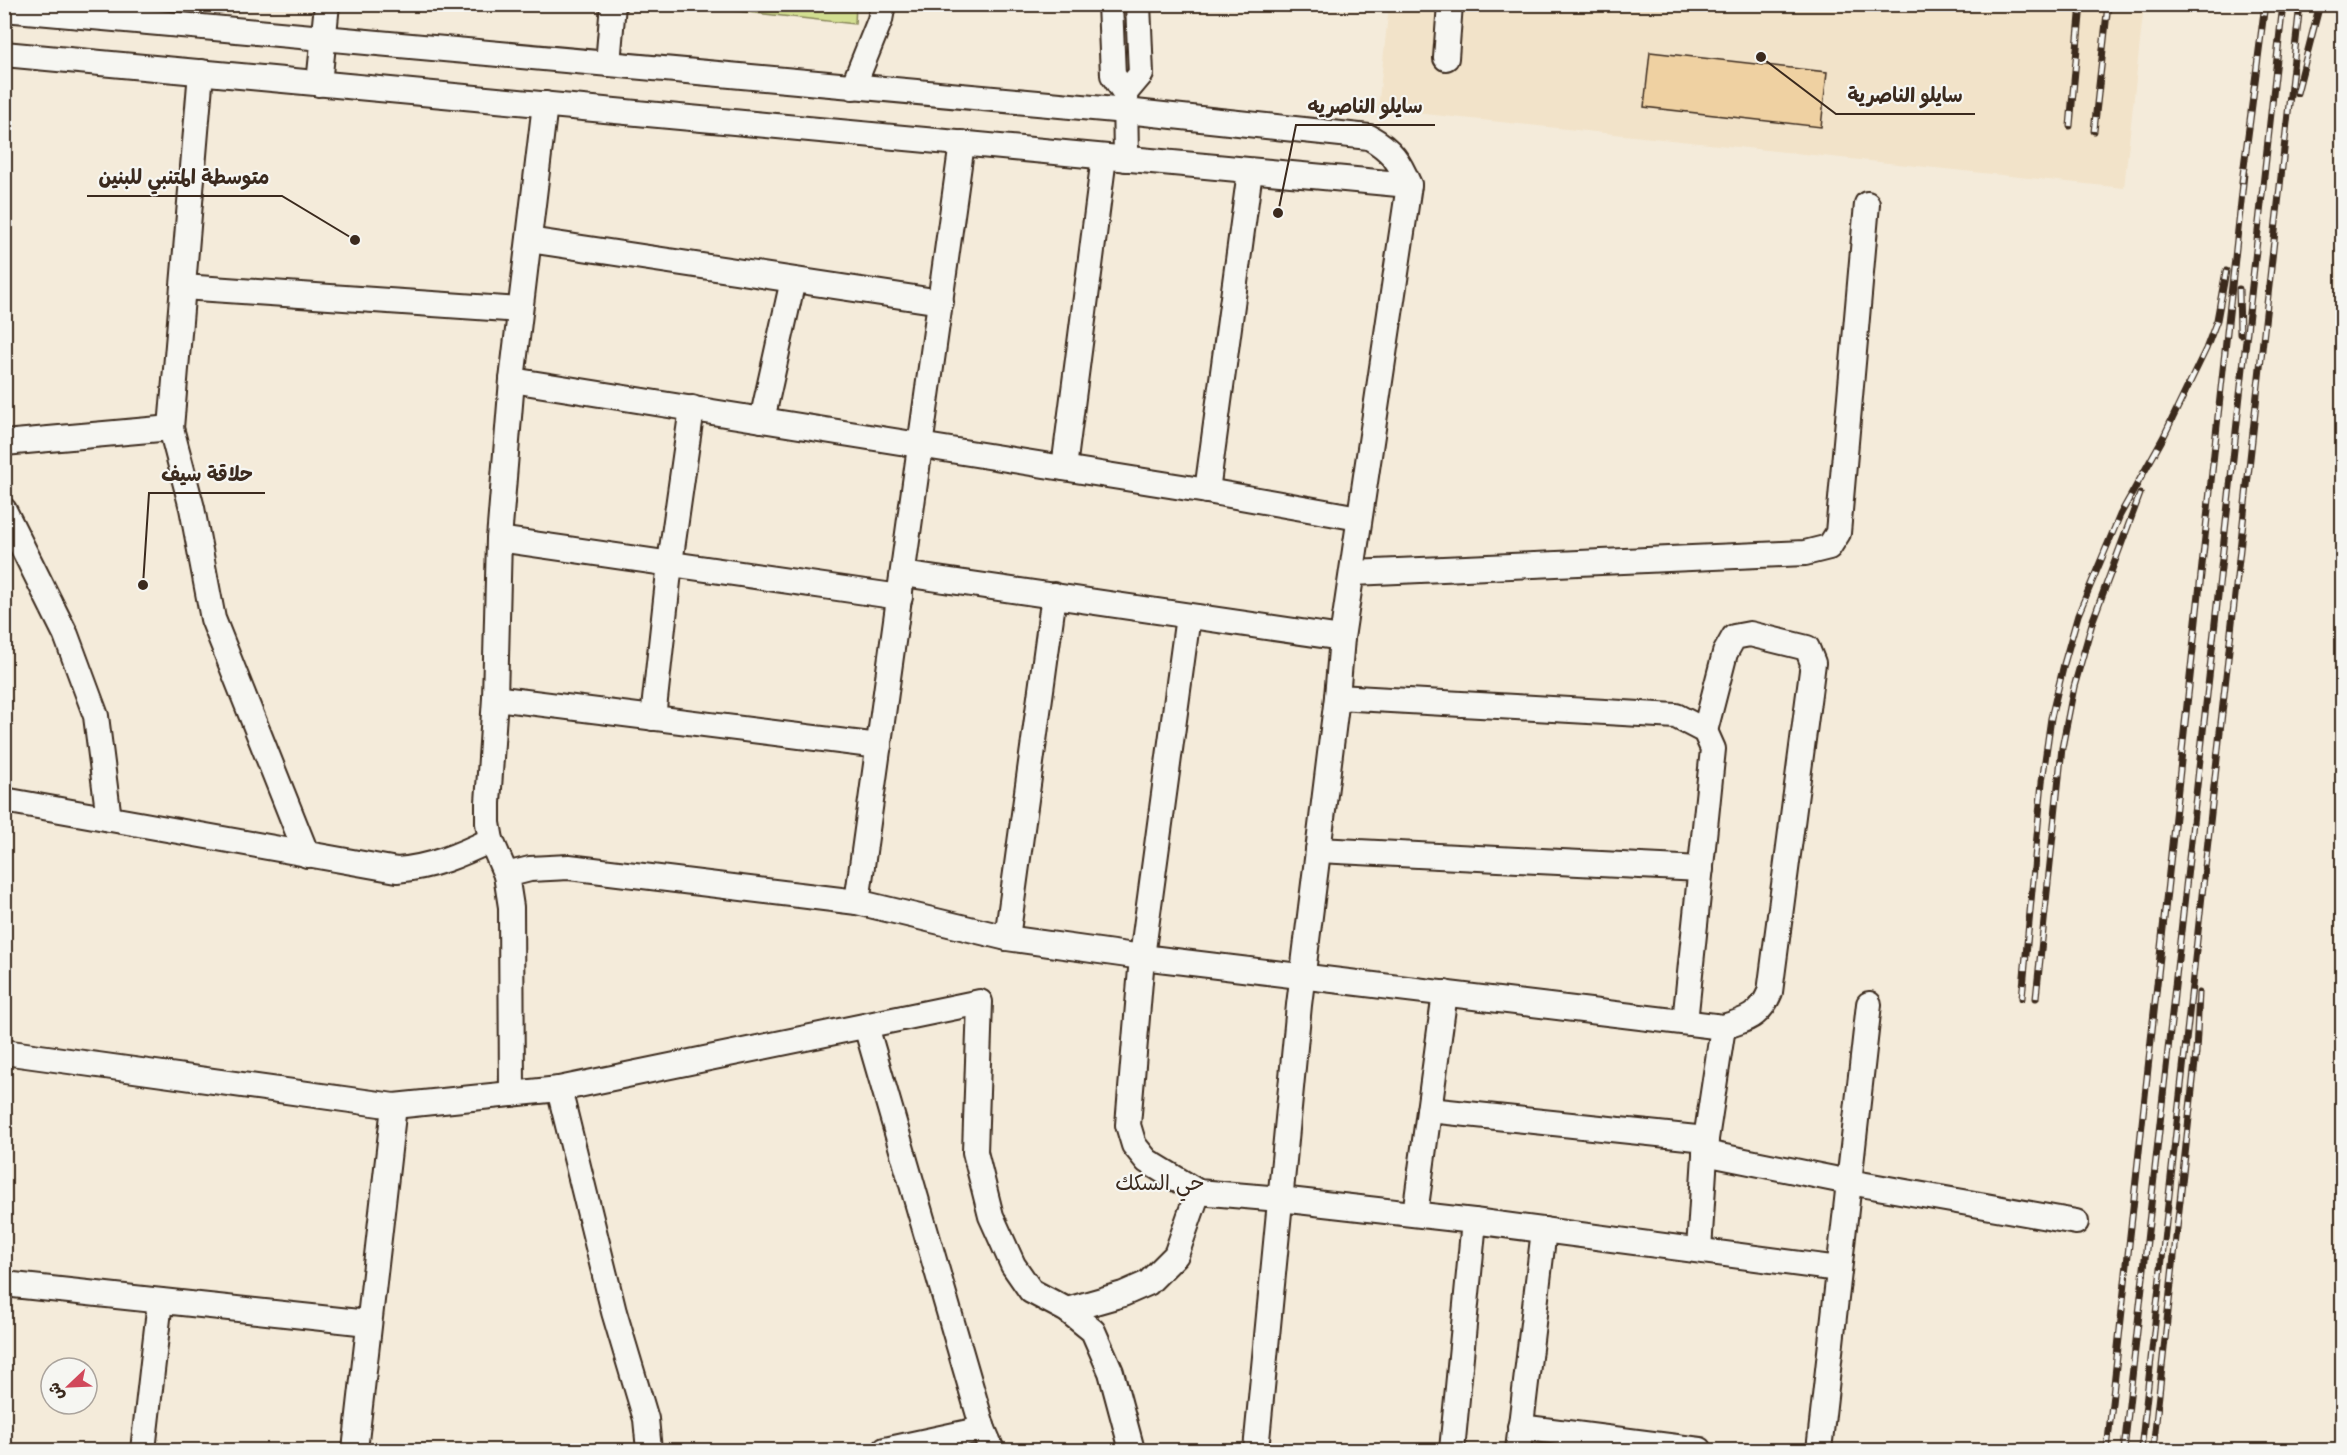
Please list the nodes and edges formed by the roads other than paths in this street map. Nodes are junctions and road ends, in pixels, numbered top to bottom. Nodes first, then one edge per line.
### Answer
1 (327, 4) edge
2 (614, 4) edge
3 (883, 4) edge
4 (1110, 4) edge
5 (1138, 4) edge
6 (1450, 4) edge
7 (4, 9) edge
8 (161, 14) edge
9 (324, 39) junction
10 (4, 54) edge
11 (1446, 58) dead end
12 (608, 64) junction
13 (201, 72) junction
14 (319, 84) junction
15 (853, 87) junction
16 (1125, 102) junction
17 (545, 104) junction
18 (962, 143) junction
19 (1115, 158) junction
20 (1250, 171) junction
21 (1409, 185) junction
22 (1867, 204) dead end
23 (529, 240) junction
24 (793, 280) junction
25 (183, 287) junction
26 (941, 302) junction
27 (520, 310) junction
28 (512, 380) junction
29 (692, 408) junction
30 (762, 420) junction
31 (171, 428) junction
32 (4, 443) edge
33 (920, 445) junction
34 (1064, 468) junction
35 (1207, 491) junction
36 (4, 510) edge
37 (1359, 518) junction
38 (500, 539) junction
39 (670, 563) junction
40 (1353, 573) junction
41 (902, 586) junction
42 (1054, 595) junction
43 (1188, 616) junction
44 (1342, 638) junction
45 (1337, 697) junction
46 (495, 698) junction
47 (653, 718) junction
48 (1705, 731) junction
49 (879, 746) junction
50 (4, 800) edge
51 (109, 819) junction
52 (491, 840) junction
53 (1318, 850) junction
54 (307, 855) junction
55 (1701, 869) junction
56 (506, 875) junction
57 (857, 902) junction
58 (1007, 938) junction
59 (1142, 957) junction
60 (1302, 976) junction
61 (1444, 993) junction
62 (1869, 1004) dead end
63 (1685, 1022) junction
64 (866, 1026) junction
65 (1723, 1027) junction
66 (4, 1052) edge
67 (559, 1089) junction
68 (512, 1094) junction
69 (394, 1106) junction
70 (1429, 1110) junction
71 (1705, 1146) junction
72 (1849, 1182) junction
73 (1198, 1192) junction
74 (1280, 1199) junction
75 (1415, 1214) junction
76 (1474, 1221) junction
77 (2076, 1222) dead end
78 (1544, 1230) junction
79 (1699, 1250) junction
80 (1839, 1269) junction
81 (4, 1284) edge
82 (160, 1300) junction
83 (1067, 1310) junction
84 (368, 1323) junction
85 (1520, 1426) junction
86 (987, 1440) edge
87 (143, 1450) edge
88 (355, 1450) edge
89 (649, 1450) edge
90 (885, 1450) edge
91 (1132, 1450) edge
92 (1256, 1450) edge
93 (1452, 1450) edge
94 (1518, 1450) edge
95 (1700, 1450) edge
96 (1819, 1450) edge

1 - 9 street
2 - 12 street
3 - 15 street
4 - 16 street
5 - 16 street
6 - 11 street
7 - 8 street
8 - 9 street
9 - 12 street
9 - 14 street
10 - 13 street
12 - 15 street
13 - 14 street
13 - 25 street
14 - 17 street
15 - 16 street
16 - 19 street
16 - 21 street
17 - 18 street
17 - 23 street
18 - 19 street
18 - 26 street
19 - 20 street
19 - 34 street
20 - 21 street
20 - 35 street
21 - 37 street
22 - 40 street
23 - 24 street
23 - 27 street
24 - 26 street
24 - 30 street
25 - 27 street
25 - 31 street
26 - 33 street
27 - 28 street
28 - 29 street
28 - 38 street
29 - 30 street
29 - 39 street
30 - 33 street
31 - 32 street
31 - 54 street
33 - 34 street
33 - 41 street
34 - 35 street
35 - 37 street
36 - 51 street
37 - 40 street
38 - 39 street
38 - 46 street
39 - 41 street
39 - 47 street
40 - 44 street
41 - 42 street
41 - 49 street
42 - 43 street
42 - 58 street
43 - 44 street
43 - 59 street
44 - 45 street
45 - 48 street
45 - 53 street
46 - 47 street
46 - 52 street
47 - 49 street
48 - 55 street
48 - 65 street
49 - 57 street
50 - 51 street
51 - 54 street
52 - 54 street
52 - 56 street
53 - 55 street
53 - 60 street
55 - 63 street
56 - 57 street
56 - 68 street
57 - 58 street
58 - 59 street
59 - 60 street
59 - 73 street
60 - 61 street
60 - 74 street
61 - 63 street
61 - 70 street
62 - 72 street
63 - 65 street
64 - 67 street
64 - 83 street
64 - 86 street
65 - 71 street
66 - 69 street
67 - 68 street
67 - 89 street
68 - 69 street
69 - 84 street
70 - 71 street
70 - 75 street
71 - 72 street
71 - 79 street
72 - 77 street
72 - 80 street
73 - 74 street
73 - 83 street
74 - 75 street
74 - 92 street
75 - 76 street
76 - 78 street
76 - 93 street
78 - 79 street
78 - 85 street
79 - 80 street
80 - 96 street
81 - 82 street
82 - 84 street
82 - 87 street
83 - 91 street
84 - 88 street
85 - 94 street
85 - 95 street
86 - 90 street

